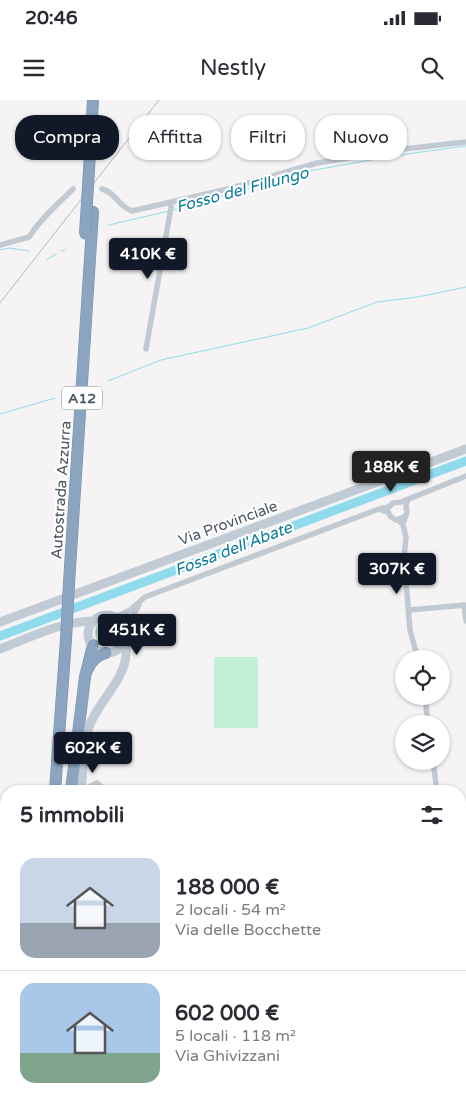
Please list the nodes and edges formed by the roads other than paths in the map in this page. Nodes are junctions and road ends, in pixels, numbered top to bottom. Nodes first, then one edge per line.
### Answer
1 (93, 100) edge
2 (100, 100) edge
3 (93, 115) edge
4 (98, 115) edge
5 (466, 142) edge
6 (93, 160) edge
7 (94, 160) edge
8 (74, 189) dead end
9 (102, 189) dead end
10 (171, 204) junction
11 (0, 245) edge
12 (146, 349) dead end
13 (466, 449) edge
14 (466, 476) edge
15 (403, 504) junction
16 (389, 509) junction
17 (402, 521) junction
18 (66, 584) junction
19 (145, 597) junction
20 (465, 605) edge
21 (409, 610) junction
22 (116, 617) junction
23 (0, 622) edge
24 (93, 622) junction
25 (466, 622) edge
26 (70, 624) junction
27 (126, 630) junction
28 (62, 639) junction
29 (91, 641) junction
30 (125, 641) junction
31 (0, 649) edge
32 (416, 650) edge
33 (108, 653) junction
34 (121, 671) junction
35 (85, 677) junction
36 (434, 770) edge
37 (49, 785) edge
38 (55, 785) edge
39 (75, 785) edge
40 (76, 785) edge
41 (436, 785) edge

1 - 3 highway, Autostrada Azzurra / A12
2 - 4 highway, Autostrada Azzurra / A12
5 - 10 street
6 - 18 highway, Autostrada Azzurra / A12, bridge
7 - 18 highway, Autostrada Azzurra / A12
8 - 11 street
9 - 10 street
10 - 12 street
13 - 23 main road, Via Provinciale
14 - 15 street
15 - 16 street
15 - 17 street
16 - 17 street
16 - 19 street
17 - 21 street
18 - 28 highway, Autostrada Azzurra / A12
19 - 22 street
19 - 27 street
20 - 21 street
20 - 25 street
21 - 32 street
22 - 24 main road
22 - 27 main road
24 - 26 main road
24 - 29 main road
26 - 29 main road
26 - 31 main road
27 - 30 main road
28 - 37 highway, Autostrada Azzurra / A12
28 - 38 highway, Autostrada Azzurra / A12
29 - 33 main road
29 - 35 highway
30 - 33 main road
30 - 34 main road
33 - 34 main road
33 - 35 highway
34 - 40 main road
35 - 39 highway
36 - 41 street

